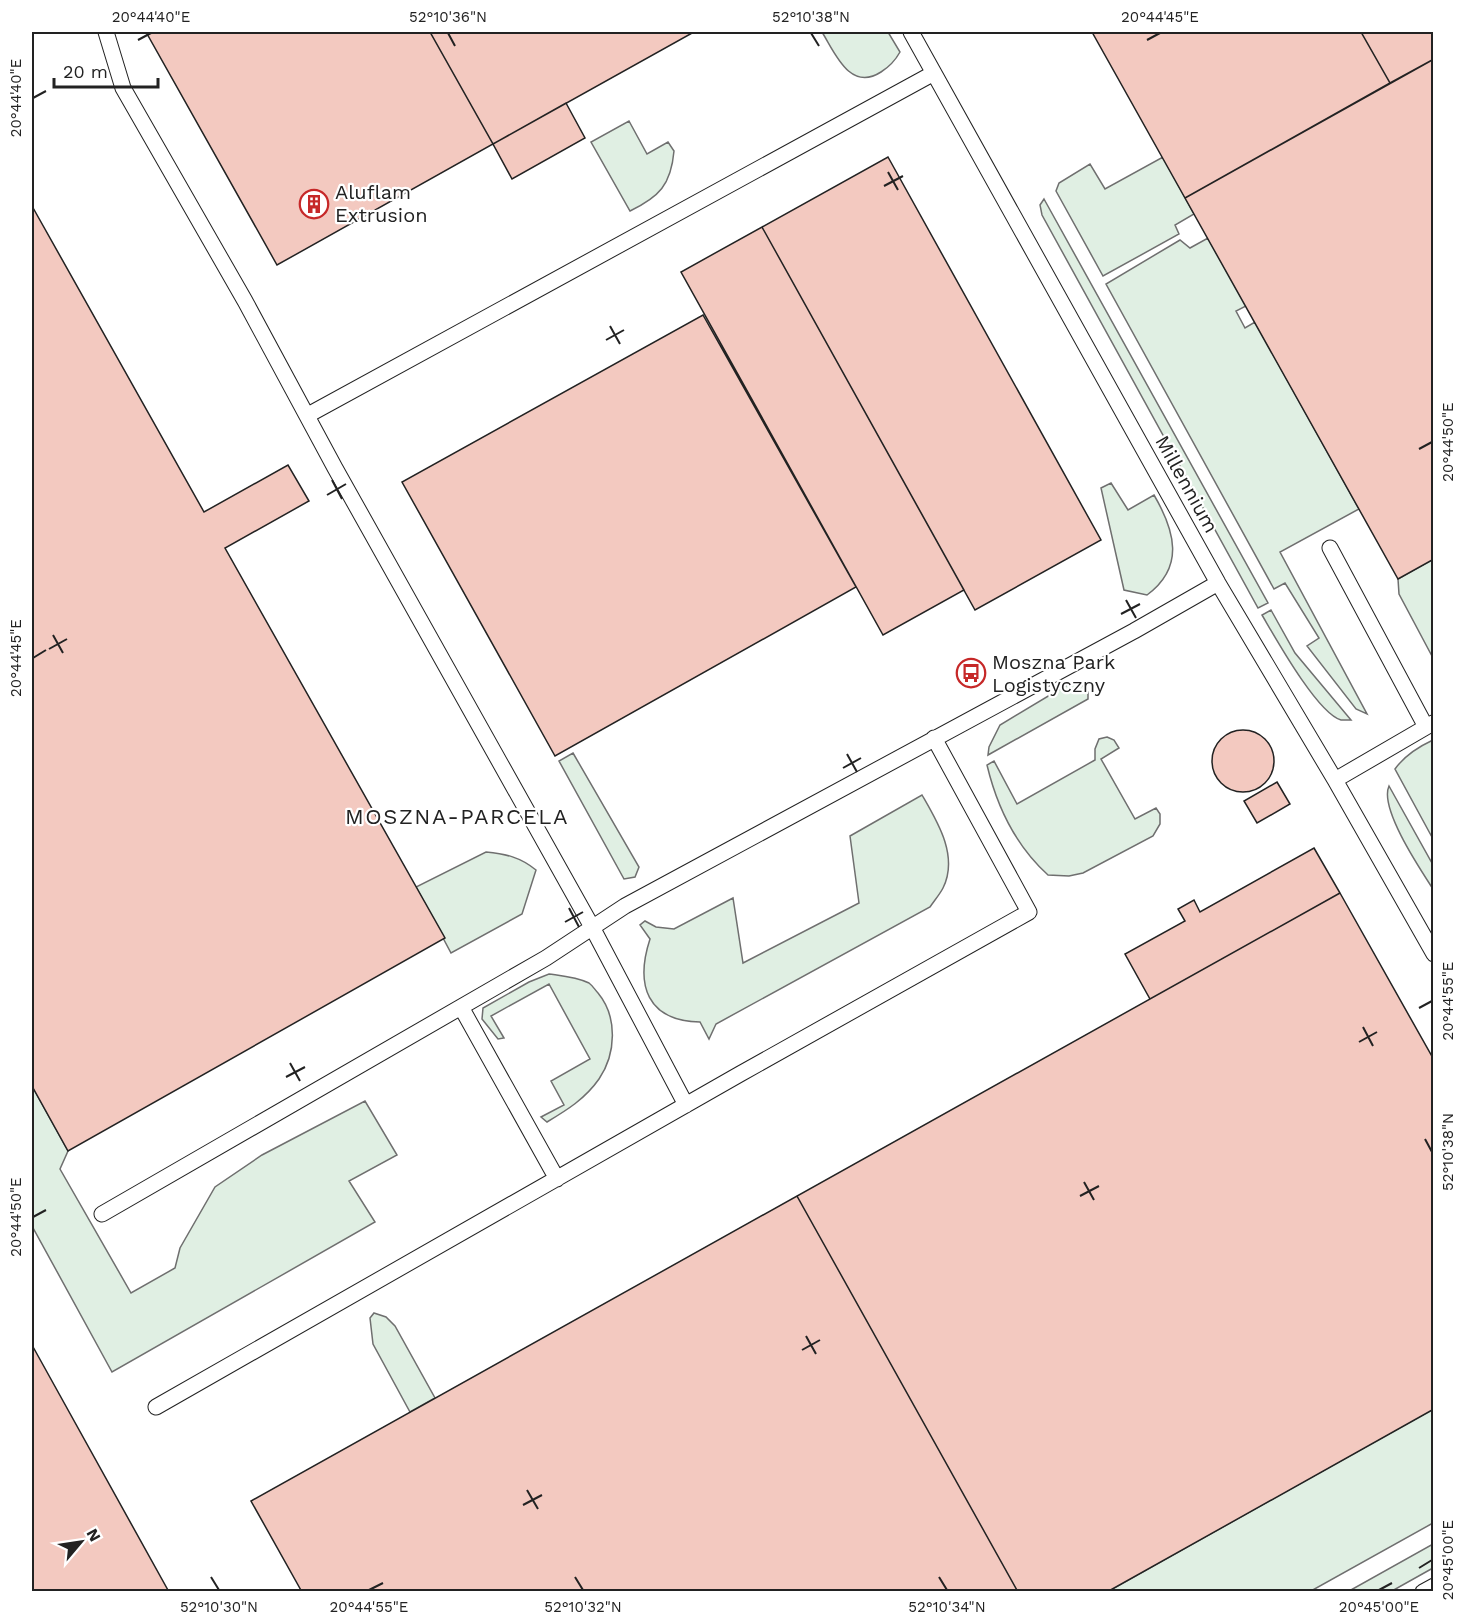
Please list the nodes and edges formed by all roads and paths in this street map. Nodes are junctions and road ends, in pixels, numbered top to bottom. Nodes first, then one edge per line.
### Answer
1 (106, 32) edge
2 (911, 32) edge
3 (934, 73) junction
4 (308, 416) junction
5 (1330, 548) dead end
6 (1218, 583) junction
7 (1430, 725) edge
8 (933, 738) junction
9 (1335, 780) junction
10 (592, 927) junction
11 (1434, 954) edge
12 (461, 1007) junction
13 (686, 1105) junction
14 (557, 1179) junction
15 (102, 1214) dead end
16 (156, 1407) dead end
17 (1434, 1586) edge
18 (1423, 1592) edge

1 - 4 lane
2 - 3 lane, Millennium
3 - 4 lane
3 - 6 lane, Millennium
4 - 10 lane
5 - 7 lane
6 - 8 lane
6 - 9 lane, Millennium
7 - 9 lane
8 - 10 lane
8 - 13 lane
9 - 11 lane, Millennium
10 - 12 lane
10 - 13 lane
12 - 14 lane
12 - 15 lane
13 - 14 lane
14 - 16 lane
17 - 18 lane

